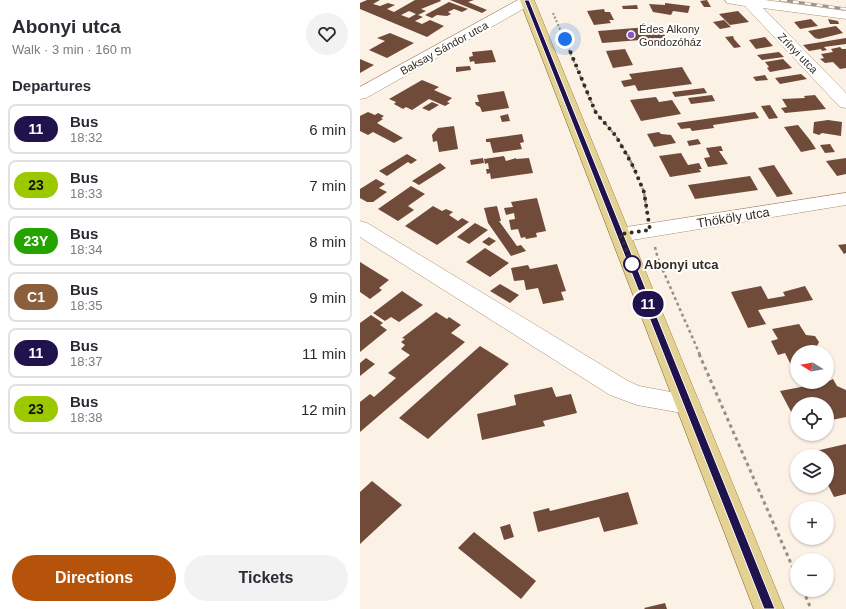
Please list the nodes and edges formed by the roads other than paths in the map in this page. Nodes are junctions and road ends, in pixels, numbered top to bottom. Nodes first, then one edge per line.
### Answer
1 (732, 0) edge
2 (527, 1) edge
3 (750, 3) junction
4 (846, 15) edge
5 (360, 94) edge
6 (846, 103) edge
7 (846, 199) edge
8 (360, 228) edge
9 (620, 234) junction
10 (688, 404) junction
11 (769, 609) edge

1 - 3 street
2 - 5 street, Baksay Sándor utca
2 - 9 main road
3 - 4 street
3 - 6 street, Zrínyi utca
7 - 9 street, Thököly utca
8 - 10 street
9 - 10 main road
10 - 11 main road

